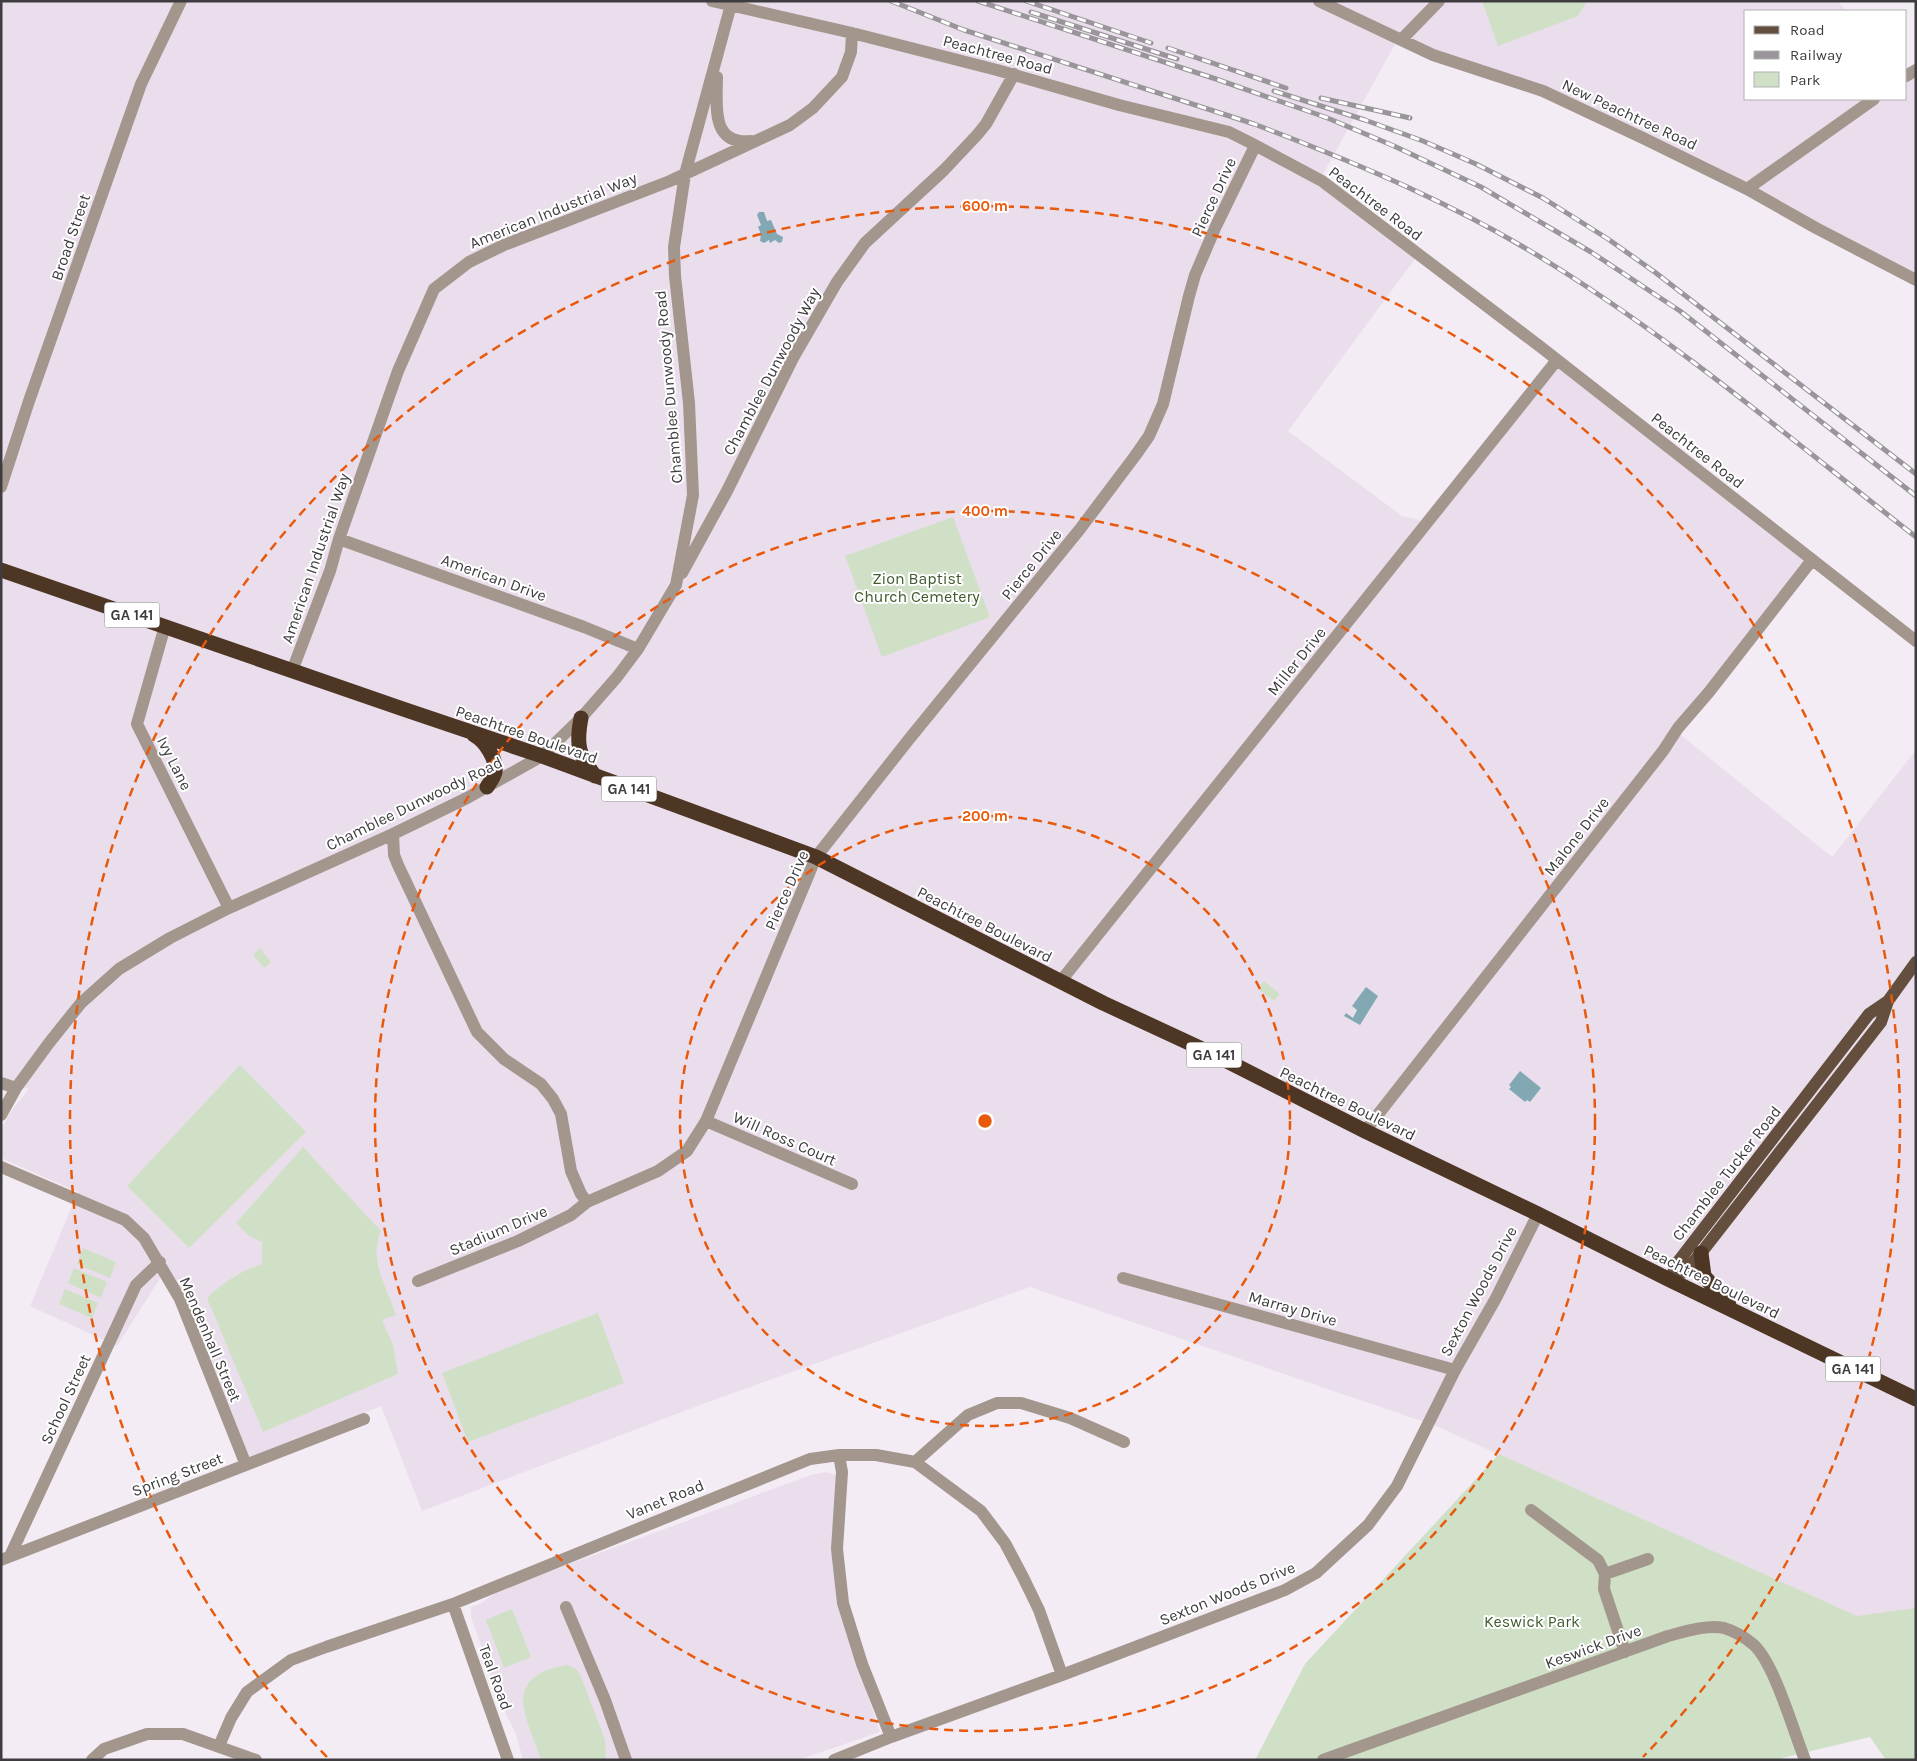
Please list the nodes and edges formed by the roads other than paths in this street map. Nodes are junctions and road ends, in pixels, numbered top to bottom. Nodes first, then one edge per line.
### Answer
1 (181, 1) edge
2 (713, 1) edge
3 (732, 1) edge
4 (1319, 1) edge
5 (1439, 1) edge
6 (1416, 25) junction
7 (852, 33) junction
8 (1402, 39) junction
9 (1433, 55) junction
10 (717, 57) junction
11 (1014, 74) junction
12 (1873, 100) edge
13 (758, 141) junction
14 (1255, 146) junction
15 (685, 174) junction
16 (1748, 189) junction
17 (1916, 280) edge
18 (1557, 360) junction
19 (1, 487) edge
20 (339, 539) junction
21 (1812, 560) junction
22 (1, 570) edge
23 (676, 585) junction
24 (164, 626) junction
25 (1916, 641) edge
26 (638, 649) junction
27 (292, 671) junction
28 (581, 718) junction
29 (466, 730) junction
30 (542, 756) junction
31 (595, 776) junction
32 (487, 787) junction
33 (393, 834) junction
34 (378, 841) junction
35 (394, 855) junction
36 (816, 857) junction
37 (228, 908) junction
38 (1916, 962) edge
39 (1060, 982) junction
40 (1888, 1001) junction
41 (1, 1083) edge
42 (16, 1088) junction
43 (1, 1115) edge
44 (706, 1121) junction
45 (1365, 1132) junction
46 (1, 1167) edge
47 (852, 1184) dead end
48 (587, 1202) junction
49 (1538, 1214) junction
50 (1701, 1253) junction
51 (160, 1262) junction
52 (1123, 1278) dead end
53 (1670, 1280) junction
54 (418, 1281) dead end
55 (1735, 1312) junction
56 (1455, 1370) junction
57 (1916, 1399) edge
58 (364, 1419) dead end
59 (1124, 1442) dead end
60 (838, 1455) junction
61 (915, 1462) junction
62 (246, 1465) junction
63 (1531, 1510) dead end
64 (6, 1558) edge
65 (1648, 1559) dead end
66 (1605, 1574) junction
67 (453, 1604) junction
68 (566, 1607) dead end
69 (1625, 1652) junction
70 (1062, 1675) junction
71 (891, 1737) junction
72 (219, 1746) junction
73 (92, 1760) edge
74 (256, 1760) edge
75 (508, 1760) edge
76 (626, 1760) edge
77 (834, 1760) edge
78 (1323, 1760) edge
79 (1805, 1760) edge

1 - 19 street, Broad Street
2 - 7 street, Peachtree Road
3 - 10 street, Chamblee Dunwoody Road
4 - 8 street, New Peachtree Road
5 - 6 street
6 - 8 street
6 - 9 street
7 - 11 street, Peachtree Road
7 - 13 street, American Industrial Way
8 - 9 street, New Peachtree Road
9 - 16 street, New Peachtree Road
10 - 13 street
10 - 15 street, Chamblee Dunwoody Road
11 - 14 street, Peachtree Road
11 - 23 street, Chamblee Dunwoody Way
12 - 16 street
13 - 15 street, American Industrial Way
14 - 18 street, Peachtree Road
14 - 36 street, Pierce Drive
15 - 20 street, American Industrial Way
15 - 23 street, Chamblee Dunwoody Road
16 - 17 street, New Peachtree Road
18 - 21 street, Peachtree Road
18 - 39 street, Miller Drive
20 - 26 street, American Drive
20 - 27 street, American Industrial Way
21 - 25 street, Peachtree Road
21 - 45 street, Malone Drive
22 - 24 highway, Peachtree Boulevard / GA 141
23 - 26 street, Chamblee Dunwoody Road
24 - 27 highway, Peachtree Boulevard / GA 141
24 - 37 street, Ivy Lane
26 - 28 street, Chamblee Dunwoody Road
27 - 29 highway, Peachtree Boulevard / GA 141
28 - 30 street, Chamblee Dunwoody Road
28 - 31 highway
29 - 30 highway, Peachtree Boulevard / GA 141
29 - 32 highway
30 - 31 highway, Peachtree Boulevard / GA 141
30 - 32 street, Chamblee Dunwoody Road
31 - 36 highway, Peachtree Boulevard / GA 141
32 - 33 street, Chamblee Dunwoody Road
33 - 34 street, Chamblee Dunwoody Road
33 - 35 street
34 - 35 street
34 - 37 street, Chamblee Dunwoody Road
35 - 48 street
36 - 39 highway, Peachtree Boulevard / GA 141
36 - 44 street, Pierce Drive
37 - 42 street, Chamblee Dunwoody Road
38 - 40 main road, Chamblee Tucker Road
39 - 45 highway, Peachtree Boulevard / GA 141
40 - 50 main road, Chamblee Tucker Road
40 - 53 main road, Chamblee Tucker Road
41 - 42 street
42 - 43 street, Chamblee Dunwoody Road
44 - 47 street, Will Ross Court
44 - 48 street, Pierce Drive
45 - 49 highway, Peachtree Boulevard / GA 141
46 - 51 street, Mendenhall Street
48 - 54 street, Stadium Drive
49 - 53 highway, Peachtree Boulevard / GA 141
49 - 56 street, Sexton Woods Drive
50 - 53 main road, Chamblee Tucker Road
50 - 55 highway
51 - 62 street, Mendenhall Street
51 - 64 street, School Street
52 - 56 street, Marray Drive
53 - 55 highway, Peachtree Boulevard / GA 141
55 - 57 highway, Peachtree Boulevard / GA 141
56 - 70 street, Sexton Woods Drive
58 - 62 street, Spring Street
59 - 61 street
60 - 61 street, Vanet Road
60 - 67 street, Vanet Road
60 - 71 street
61 - 70 street, Vanet Road
62 - 64 street, Spring Street
63 - 66 street
65 - 66 street
66 - 69 street
67 - 72 street, Vanet Road
67 - 75 street, Teal Road
68 - 76 street
69 - 78 street, Keswick Drive
69 - 79 street, Keswick Drive
70 - 71 street, Sexton Woods Drive
71 - 77 street, Sexton Woods Drive
72 - 73 street
72 - 74 street

